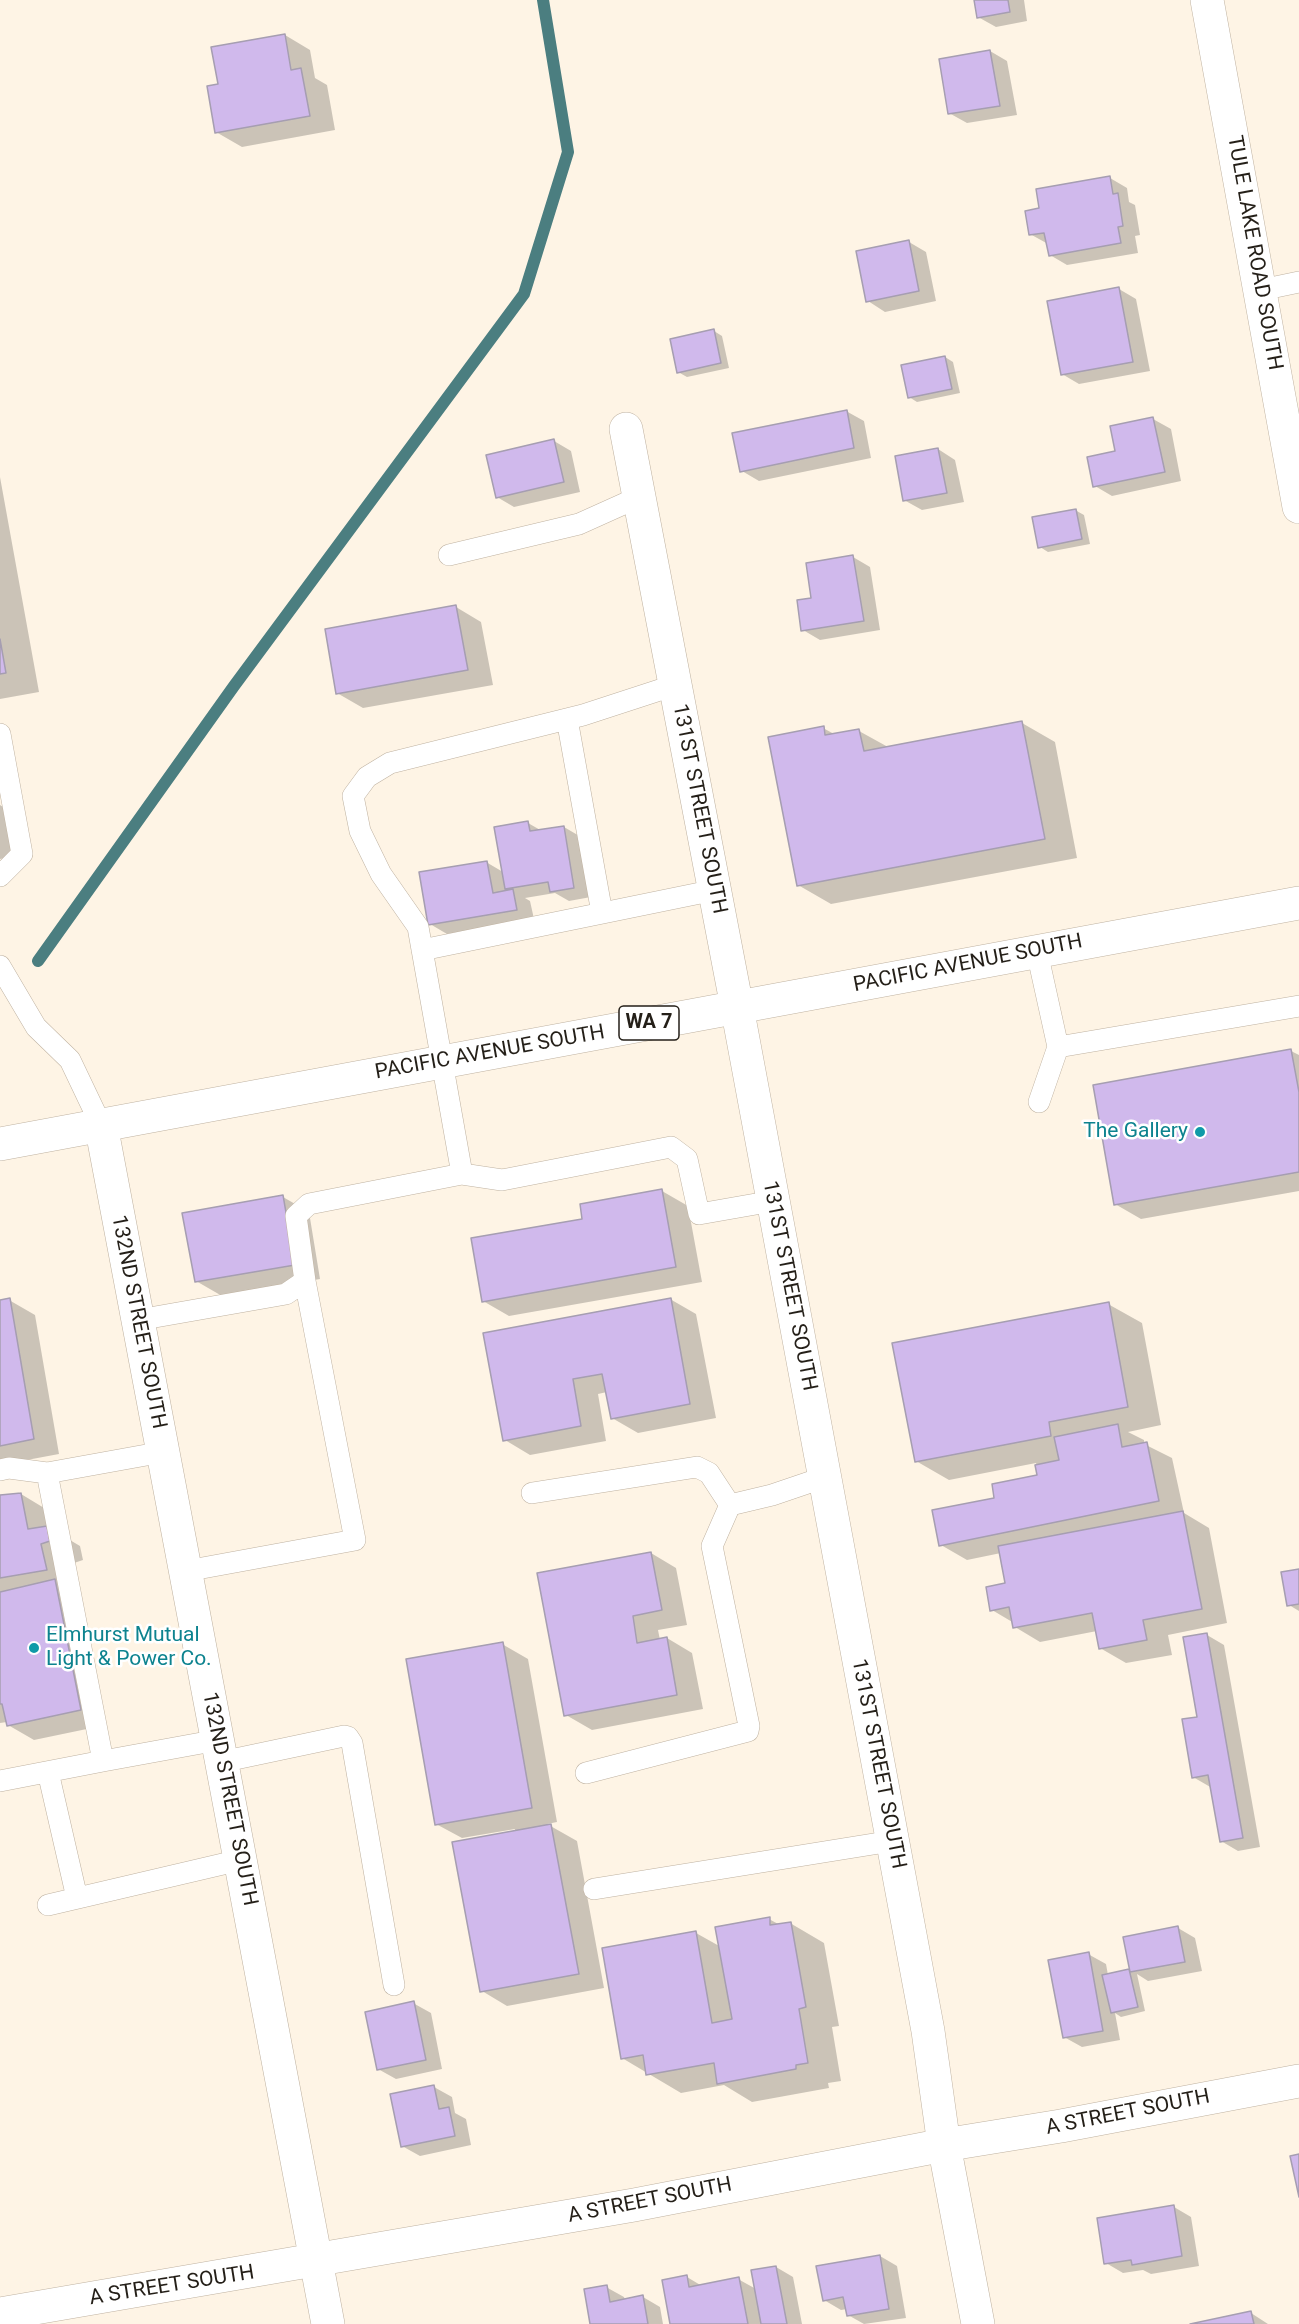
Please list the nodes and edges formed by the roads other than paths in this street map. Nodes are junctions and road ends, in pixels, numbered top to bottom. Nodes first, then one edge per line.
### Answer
1 (1207, 0) edge
2 (1299, 282) edge
3 (1261, 290) junction
4 (626, 429) dead end
5 (639, 497) junction
6 (1299, 506) edge
7 (449, 555) dead end
8 (675, 686) junction
9 (567, 719) junction
10 (0, 734) edge
11 (0, 876) edge
12 (715, 890) junction
13 (1299, 903) edge
14 (602, 913) junction
15 (422, 950) junction
16 (1037, 952) junction
17 (0, 961) edge
18 (0, 966) edge
19 (1299, 1006) edge
20 (737, 1007) junction
21 (1058, 1047) junction
22 (442, 1062) junction
23 (1039, 1102) dead end
24 (101, 1125) junction
25 (0, 1144) edge
26 (462, 1174) junction
27 (773, 1201) junction
28 (305, 1281) junction
29 (138, 1320) junction
30 (163, 1452) junction
31 (0, 1470) edge
32 (47, 1473) junction
33 (825, 1477) junction
34 (532, 1493) dead end
35 (730, 1505) junction
36 (186, 1571) junction
37 (220, 1751) junction
38 (103, 1761) junction
39 (48, 1772) junction
40 (586, 1773) dead end
41 (0, 1781) edge
42 (892, 1841) junction
43 (240, 1860) junction
44 (594, 1889) dead end
45 (77, 1898) junction
46 (48, 1905) dead end
47 (393, 1985) dead end
48 (1299, 2081) edge
49 (945, 2145) junction
50 (316, 2261) junction
51 (0, 2314) edge
52 (328, 2324) edge
53 (978, 2324) edge

1 - 3 street, TULE LAKE ROAD SOUTH
2 - 3 lane
3 - 6 street, TULE LAKE ROAD SOUTH
4 - 5 street, 131ST STREET SOUTH
5 - 7 lane
5 - 8 street, 131ST STREET SOUTH
8 - 9 lane
8 - 12 street, 131ST STREET SOUTH
9 - 14 lane
9 - 15 lane
10 - 11 lane
12 - 14 lane
12 - 20 street, 131ST STREET SOUTH
13 - 16 street, PACIFIC AVENUE SOUTH / WA 7
14 - 15 lane
15 - 22 lane
16 - 20 street, PACIFIC AVENUE SOUTH / WA 7
16 - 21 lane
17 - 18 lane
18 - 24 lane
19 - 21 lane
20 - 22 street, PACIFIC AVENUE SOUTH / WA 7
20 - 27 street, 131ST STREET SOUTH
21 - 23 lane
22 - 24 street, PACIFIC AVENUE SOUTH / WA 7
22 - 26 lane
24 - 25 street, PACIFIC AVENUE SOUTH / WA 7
24 - 29 street, 132ND STREET SOUTH
26 - 27 lane
26 - 28 lane
27 - 33 street, 131ST STREET SOUTH
28 - 29 lane
28 - 36 lane
29 - 30 street, 132ND STREET SOUTH
30 - 32 lane
30 - 36 street, 132ND STREET SOUTH
31 - 32 lane
32 - 38 lane
33 - 35 lane
33 - 42 street, 131ST STREET SOUTH
34 - 35 lane
35 - 40 lane
36 - 37 street, 132ND STREET SOUTH
37 - 38 lane
37 - 43 street, 132ND STREET SOUTH
37 - 47 lane
38 - 39 lane
39 - 41 lane
39 - 45 lane
42 - 44 lane
42 - 49 street, 131ST STREET SOUTH
43 - 45 lane
43 - 50 street, 132ND STREET SOUTH
45 - 46 lane
48 - 49 street, A STREET SOUTH
49 - 50 street, A STREET SOUTH
49 - 53 street, 131ST STREET SOUTH
50 - 51 street, A STREET SOUTH
50 - 52 street, 132ND STREET SOUTH

